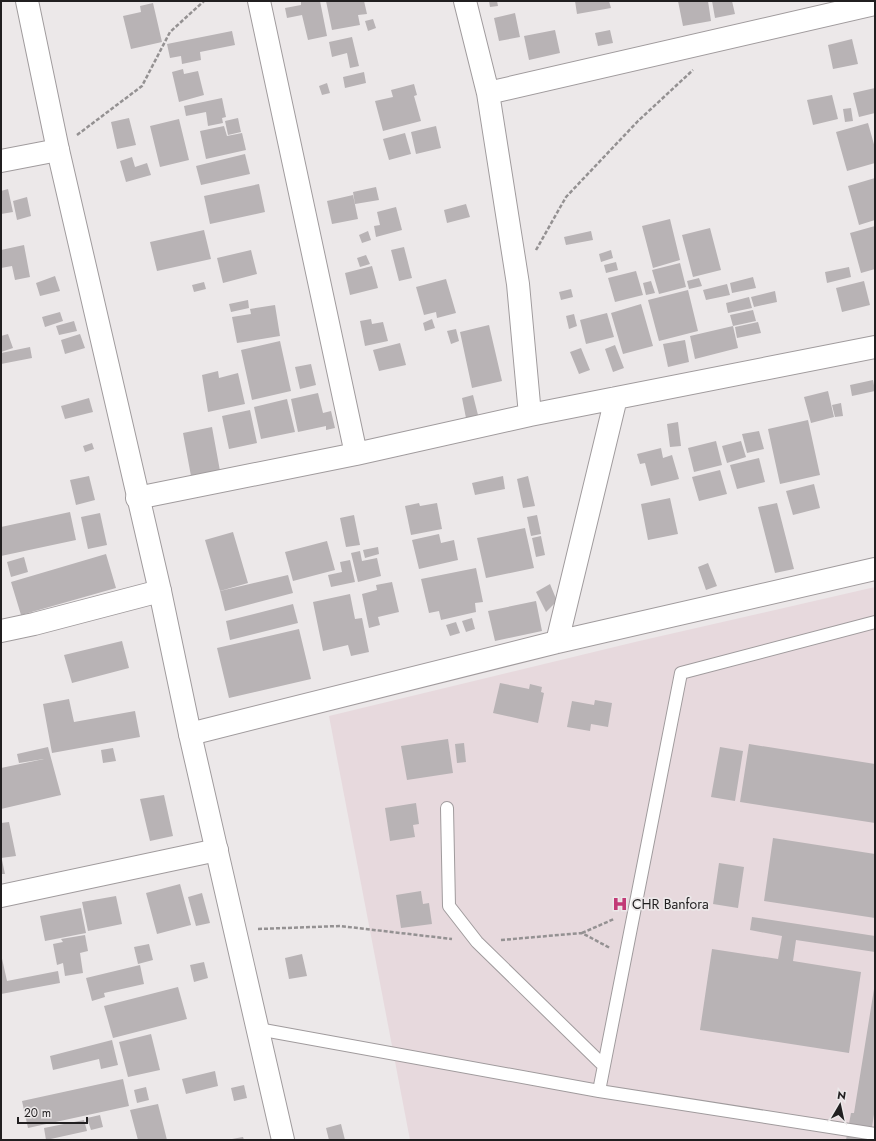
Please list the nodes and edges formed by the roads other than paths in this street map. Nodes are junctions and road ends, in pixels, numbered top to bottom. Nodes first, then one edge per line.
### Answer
1 (27, 1) edge
2 (259, 1) edge
3 (464, 1) edge
4 (875, 4) edge
5 (488, 93) junction
6 (58, 150) junction
7 (1, 161) edge
8 (875, 347) edge
9 (616, 398) junction
10 (530, 415) junction
11 (356, 454) junction
12 (137, 498) junction
13 (875, 570) edge
14 (160, 591) junction
15 (875, 622) edge
16 (1, 631) edge
17 (558, 642) junction
18 (190, 734) junction
19 (447, 808) dead end
20 (217, 850) junction
21 (1, 896) edge
22 (258, 1029) junction
23 (604, 1066) junction
24 (599, 1091) junction
25 (875, 1134) edge
26 (283, 1140) edge

1 - 6 street
2 - 11 street
3 - 5 street
4 - 5 street
5 - 10 street
6 - 7 street
6 - 12 street
8 - 9 street
9 - 10 street
9 - 17 street
10 - 11 street
11 - 12 street
12 - 14 street
13 - 17 street
14 - 16 street
14 - 18 street
15 - 23 lane
17 - 18 street
18 - 20 street
19 - 23 lane
20 - 21 street
20 - 22 street
22 - 24 lane
22 - 26 street
23 - 24 lane
24 - 25 lane

